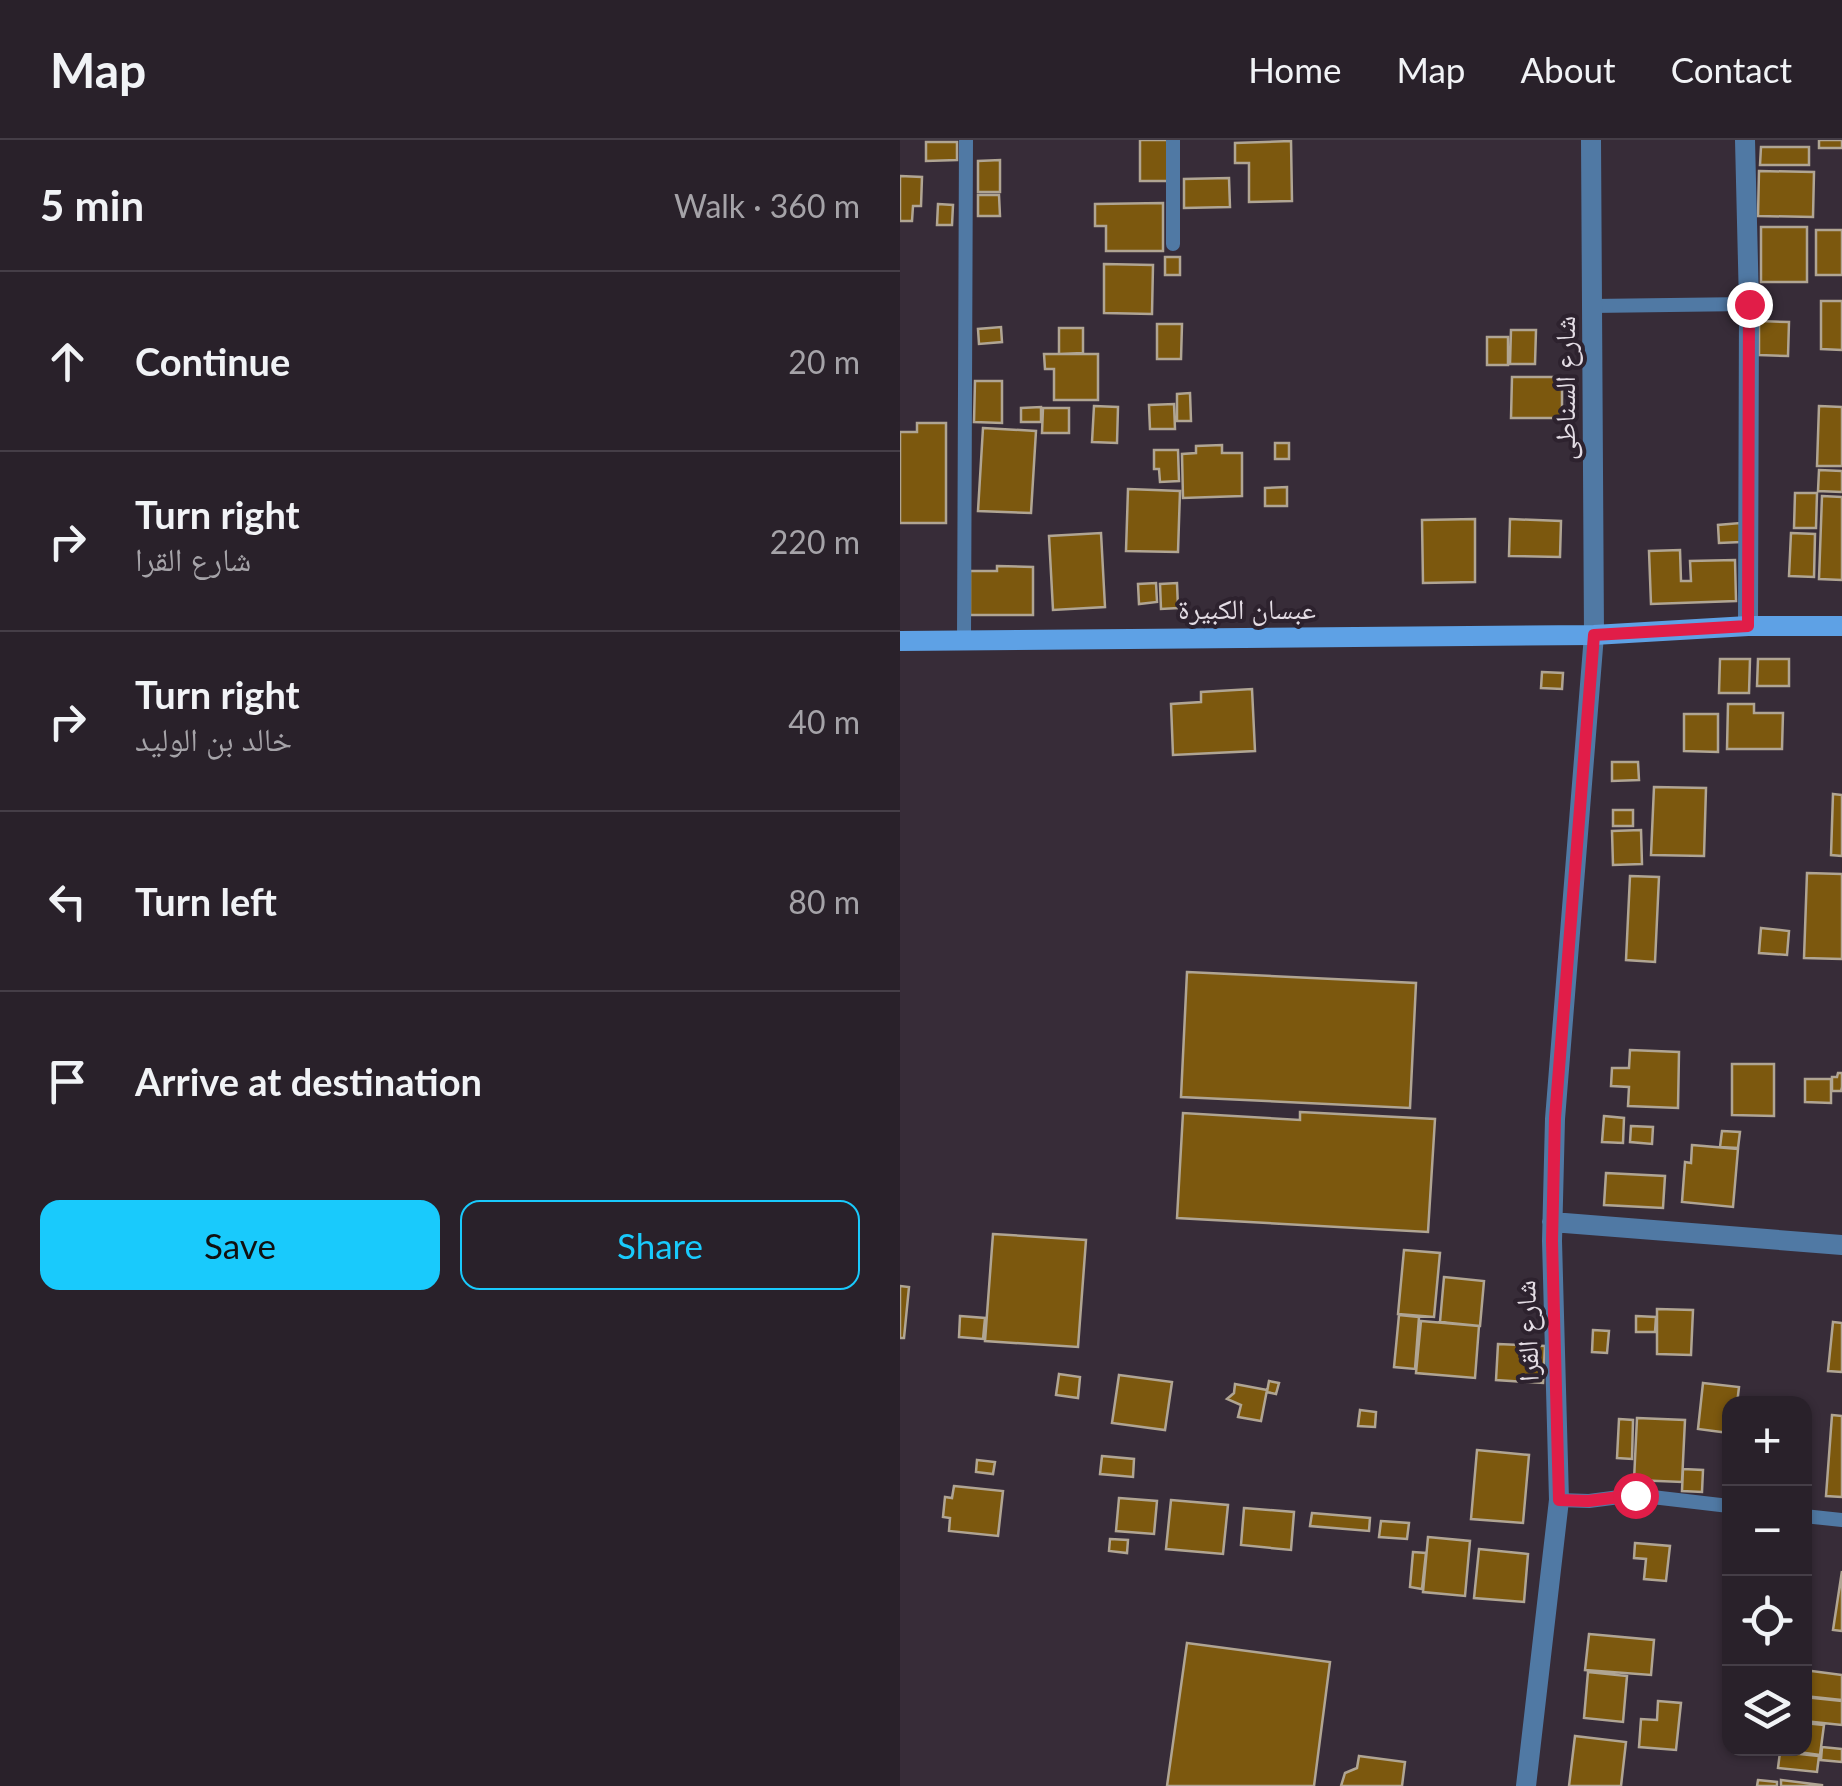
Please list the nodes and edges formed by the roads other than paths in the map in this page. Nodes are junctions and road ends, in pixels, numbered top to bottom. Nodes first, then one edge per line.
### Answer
1 (966, 140) edge
2 (1174, 140) edge
3 (1591, 140) edge
4 (1745, 140) edge
5 (1173, 244) dead end
6 (1749, 304) junction
7 (1592, 306) junction
8 (1748, 626) junction
9 (1842, 626) edge
10 (1594, 635) junction
11 (964, 639) junction
12 (900, 641) edge
13 (1552, 1222) junction
14 (1842, 1246) edge
15 (1559, 1500) junction
16 (1722, 1505) edge
17 (1812, 1517) edge
18 (1842, 1520) edge
19 (1526, 1786) edge

1 - 11 lane
2 - 5 lane
3 - 7 street, شارع السناطى
4 - 6 street
6 - 7 lane
6 - 8 street
7 - 10 street, شارع السناطى
8 - 9 main road, عبسان الكبيرة
8 - 10 main road, عبسان الكبيرة
10 - 11 main road, عبسان الكبيرة
10 - 13 street, شارع القرا
11 - 12 main road, عبسان الكبيرة
13 - 14 street
13 - 15 street, شارع القرا
15 - 16 lane
15 - 19 street, شارع القرا
17 - 18 lane

